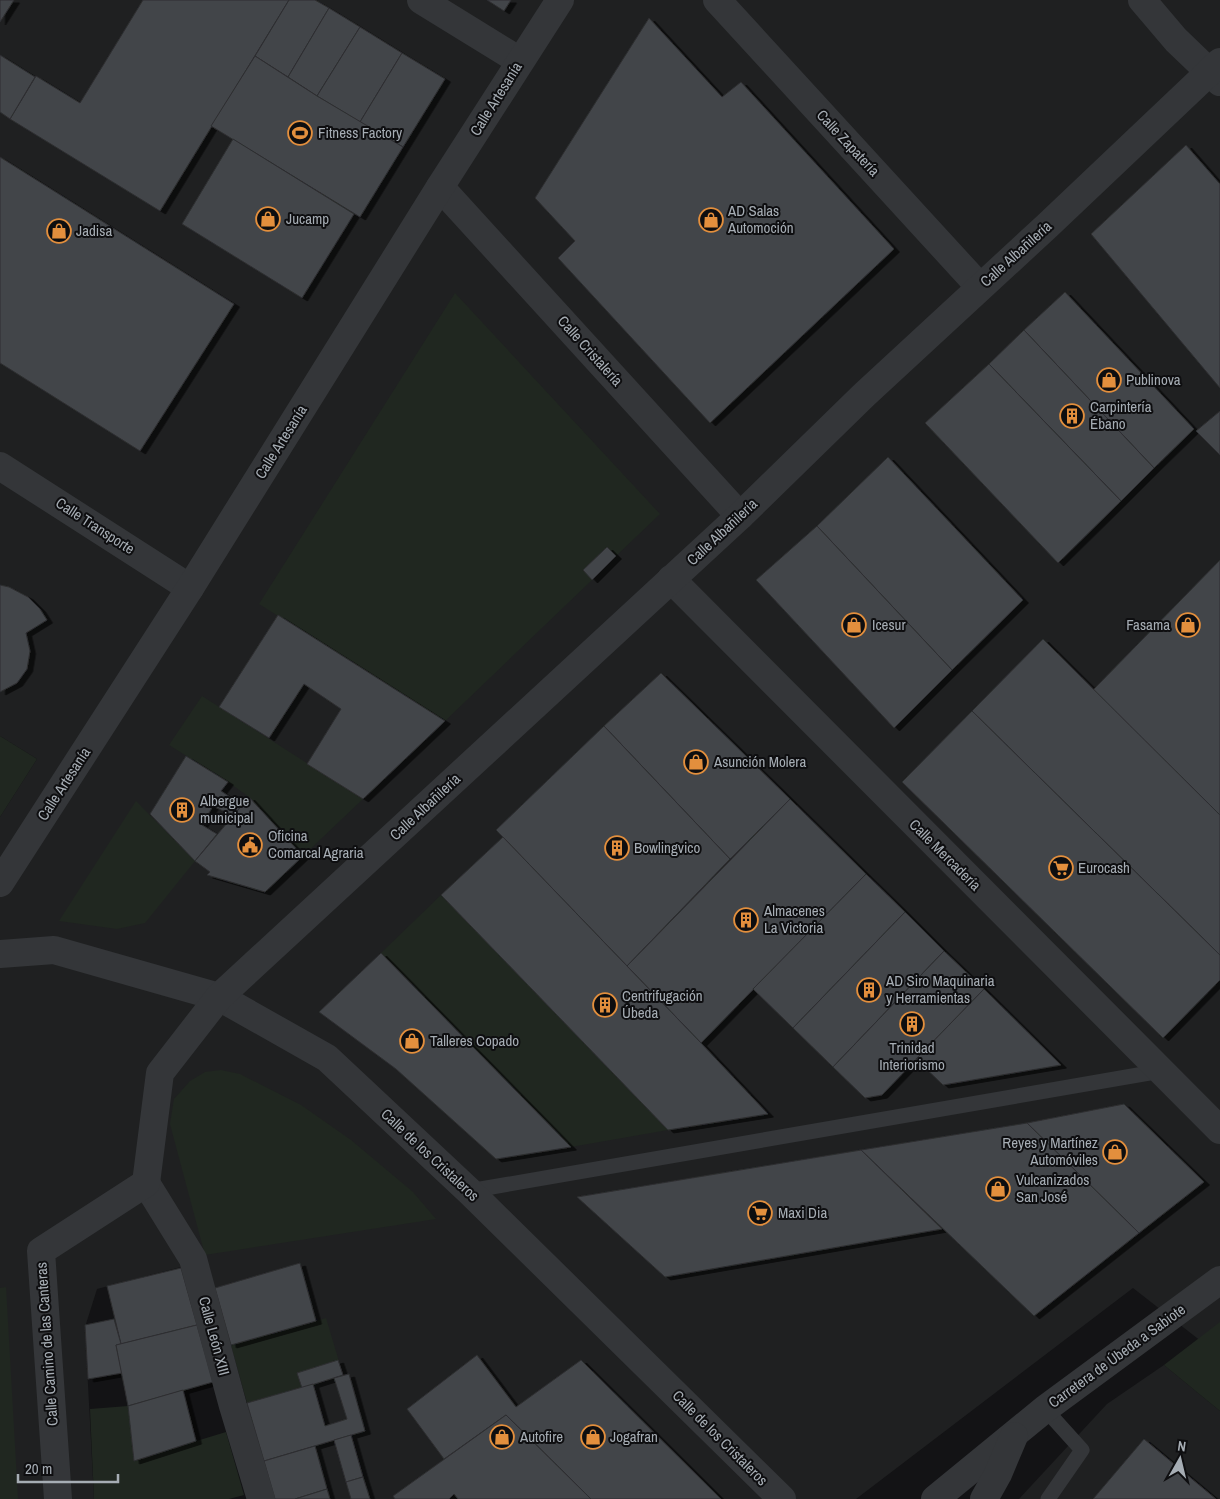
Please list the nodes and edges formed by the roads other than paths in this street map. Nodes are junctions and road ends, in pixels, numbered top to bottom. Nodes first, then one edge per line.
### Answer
1 (421, 0) edge
2 (560, 0) edge
3 (717, 0) edge
4 (1142, 0) edge
5 (520, 61) junction
6 (1217, 72) edge
7 (440, 187) junction
8 (980, 287) junction
9 (0, 466) edge
10 (740, 516) junction
11 (670, 580) junction
12 (190, 588) junction
13 (0, 883) edge
14 (0, 954) edge
15 (219, 997) junction
16 (1161, 1071) junction
17 (1220, 1130) edge
18 (146, 1183) junction
19 (469, 1191) junction
20 (1220, 1280) edge
21 (1045, 1409) junction
22 (1016, 1433) junction
23 (58, 1499) edge
24 (261, 1499) edge
25 (782, 1499) edge
26 (935, 1499) edge
27 (984, 1499) edge
28 (1048, 1499) edge

1 - 5 street
2 - 5 street, Calle Artesanía
3 - 8 street, Calle Zapatería
4 - 6 street
5 - 7 street, Calle Artesanía
6 - 8 street, Calle Albañilería
7 - 10 street, Calle Cristalería
7 - 12 street, Calle Artesanía
8 - 10 street, Calle Albañilería
9 - 12 street, Calle Transporte
10 - 11 street, Calle Albañilería
11 - 15 street, Calle Albañilería
11 - 16 street, Calle Mercadería
12 - 13 street, Calle Artesanía
14 - 15 street, Calle de los Cristaleros
15 - 18 street
15 - 19 street, Calle de los Cristaleros
16 - 17 street, Calle Mercadería
16 - 19 lane
18 - 23 street, Calle Camino de las Canteras
18 - 24 street, Calle León XIII
19 - 25 street, Calle de los Cristaleros
20 - 21 street, Carretera de Úbeda a Sabiote
21 - 22 street, Carretera de Úbeda a Sabiote
21 - 28 lane
22 - 26 street, Carretera de Úbeda a Sabiote
22 - 27 street, Carretera de Úbeda a Sabiote

